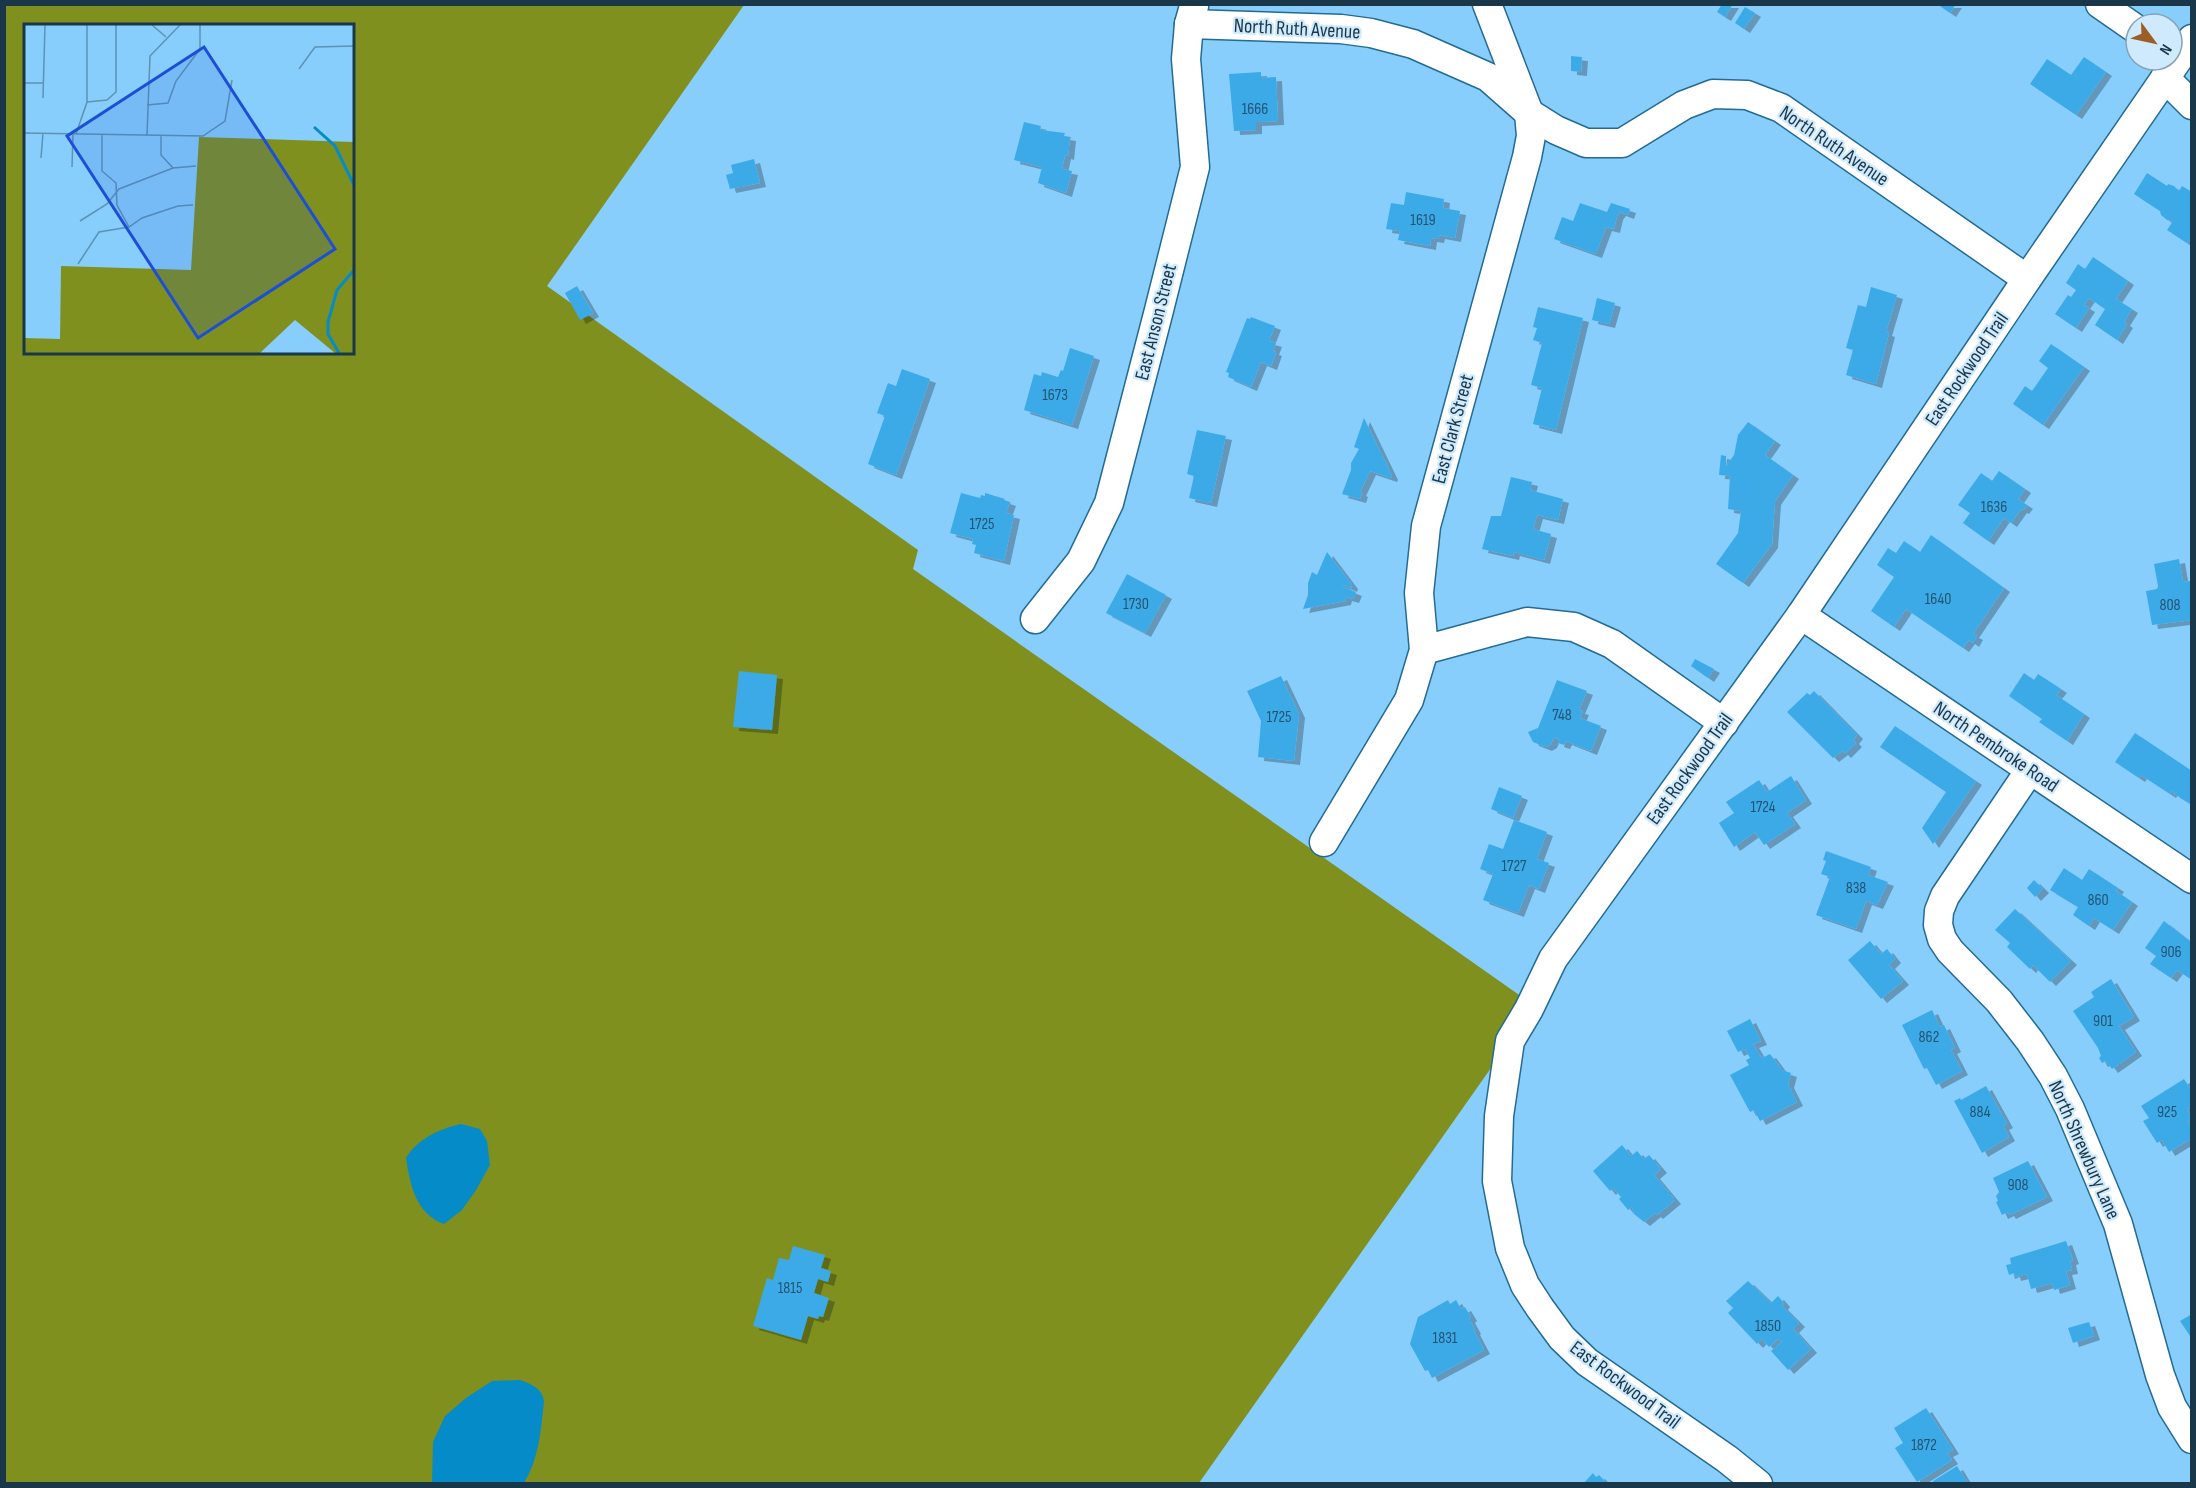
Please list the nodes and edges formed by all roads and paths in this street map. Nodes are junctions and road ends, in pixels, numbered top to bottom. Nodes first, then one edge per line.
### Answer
1 (1487, 4) edge
2 (2100, 4) edge
3 (1192, 14) edge
4 (2124, 21) edge
5 (2167, 72) edge
6 (2182, 72) edge
7 (2192, 105) edge
8 (1528, 113) junction
9 (2027, 279) junction
10 (1801, 615) junction
11 (1035, 619) dead end
12 (1424, 650) junction
13 (1724, 723) junction
14 (2030, 770) junction
15 (1324, 842) dead end
16 (2192, 879) edge
17 (2192, 1439) edge
18 (1758, 1484) edge

1 - 8 street, East Clark Street
2 - 4 street
3 - 8 street, North Ruth Avenue
3 - 11 street, East Anson Street
5 - 9 street, East Rockwood Trail
6 - 7 street
8 - 9 street, North Ruth Avenue
8 - 12 street, East Clark Street
9 - 10 street, East Rockwood Trail
10 - 13 street, East Rockwood Trail
10 - 14 street, North Pembroke Road
12 - 13 street
12 - 15 street, East Clark Street
13 - 18 street, East Rockwood Trail
14 - 16 street, North Pembroke Road
14 - 17 street, North Shrewbury Lane

